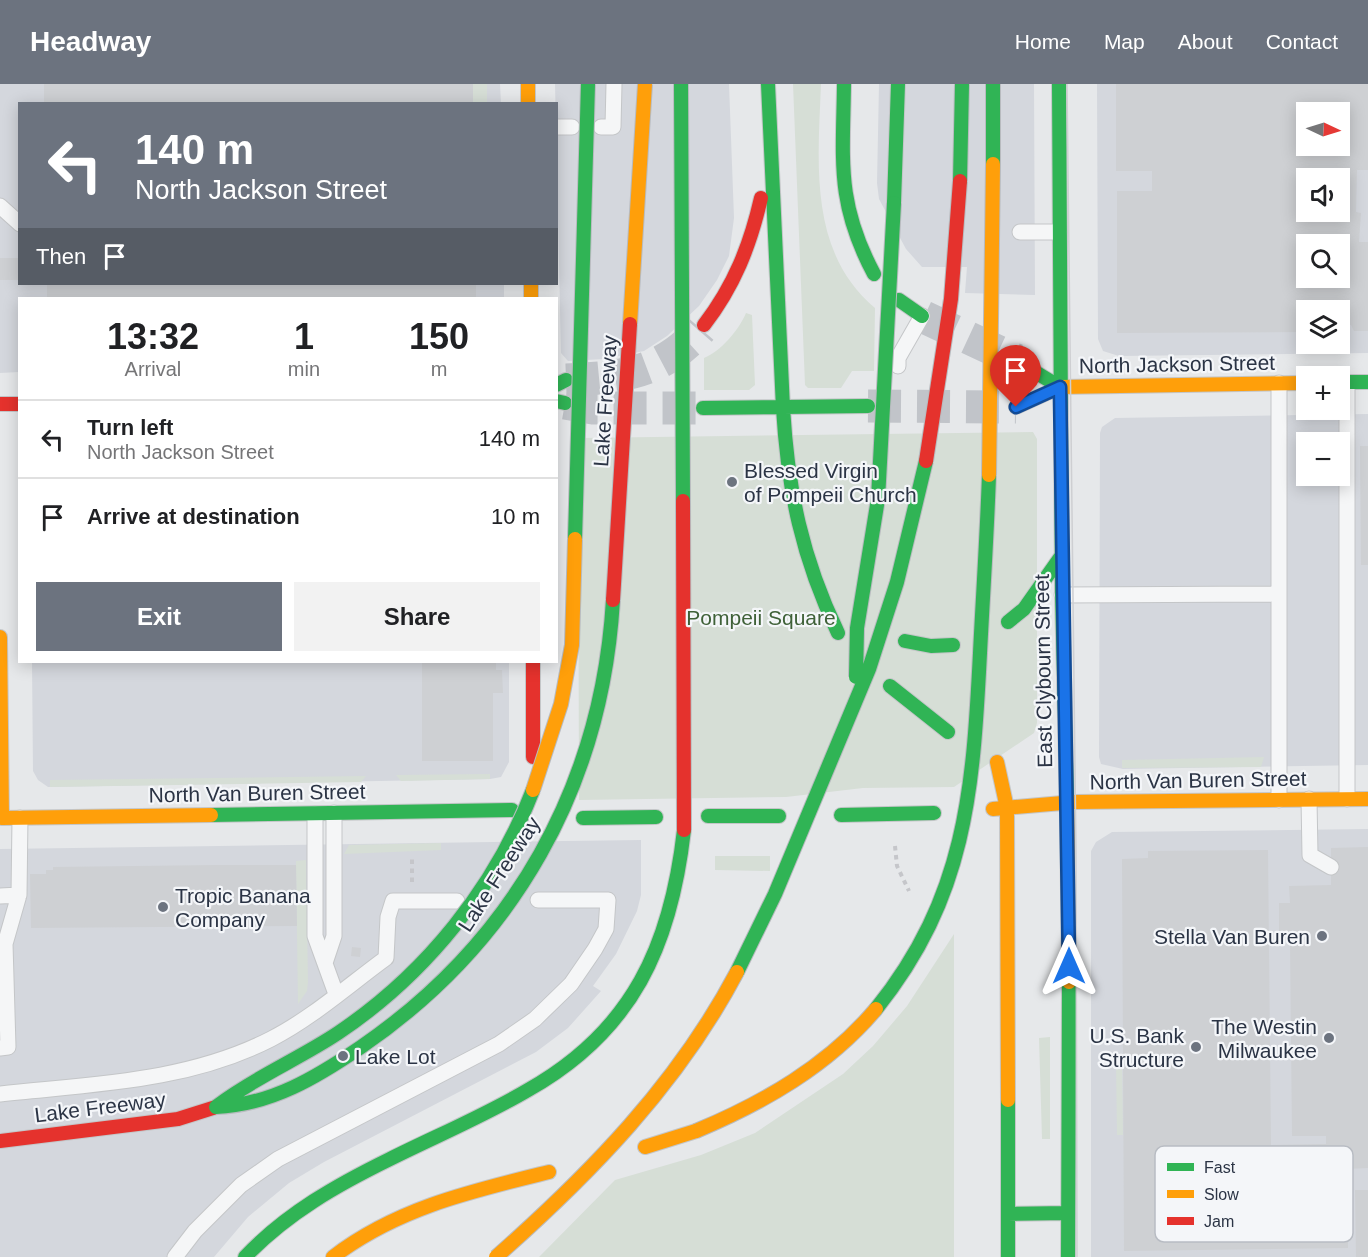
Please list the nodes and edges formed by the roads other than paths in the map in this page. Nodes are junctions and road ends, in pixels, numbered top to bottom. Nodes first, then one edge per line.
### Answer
1 (528, 84) edge
2 (588, 84) edge
3 (614, 84) edge
4 (645, 84) edge
5 (681, 84) edge
6 (768, 84) edge
7 (844, 84) edge
8 (898, 84) edge
9 (962, 84) edge
10 (993, 84) edge
11 (1059, 84) edge
12 (528, 102) edge
13 (601, 127) dead end
14 (770, 152) junction
15 (0, 206) edge
16 (18, 222) edge
17 (1020, 232) dead end
18 (1059, 232) junction
19 (873, 274) dead end
20 (899, 300) dead end
21 (922, 316) joint
22 (704, 326) tunnel mouth
23 (1017, 361) tunnel mouth
24 (1350, 382) edge
25 (1368, 382) edge
26 (1279, 383) junction
27 (1296, 383) edge
28 (1060, 387) junction
29 (0, 404) edge
30 (18, 404) edge
31 (868, 406) tunnel mouth
32 (897, 407) dead end
33 (1016, 407) tunnel mouth
34 (704, 408) tunnel mouth
35 (783, 408) junction
36 (1343, 420) edge
37 (1062, 555) junction
38 (818, 594) junction
39 (1279, 594) junction
40 (1062, 595) junction
41 (842, 616) dead end
42 (1008, 622) dead end
43 (838, 633) dead end
44 (0, 637) edge
45 (904, 641) dead end
46 (953, 645) dead end
47 (533, 663) edge
48 (890, 686) dead end
49 (855, 700) junction
50 (948, 732) dead end
51 (533, 757) dead end
52 (1017, 774) dead end
53 (1047, 791) dead end
54 (1309, 799) junction
55 (1347, 799) junction
56 (1368, 799) edge
57 (1279, 800) junction
58 (1067, 803) junction
59 (1000, 809) junction
60 (512, 810) dead end
61 (334, 813) junction
62 (934, 813) dead end
63 (315, 814) junction
64 (841, 815) dead end
65 (708, 816) dead end
66 (779, 816) dead end
67 (656, 817) dead end
68 (20, 818) junction
69 (583, 818) dead end
70 (1, 819) edge
71 (1331, 867) dead end
72 (19, 895) junction
73 (0, 896) edge
74 (538, 900) dead end
75 (457, 901) dead end
76 (325, 963) junction
77 (336, 994) junction
78 (0, 1048) edge
79 (0, 1094) edge
80 (216, 1107) junction
81 (0, 1141) edge
82 (645, 1147) dead end
83 (549, 1172) dead end
84 (1008, 1214) junction
85 (1068, 1214) junction
86 (175, 1257) edge
87 (244, 1257) edge
88 (333, 1257) edge
89 (496, 1257) edge
90 (1008, 1257) edge
91 (1068, 1257) edge

1 - 12 main road
2 - 80 main road, bridge
3 - 13 lane
4 - 80 main road, Lake Freeway, bridge
5 - 87 main road, bridge
6 - 14 main road
7 - 19 main road
8 - 49 main road, bridge
9 - 49 main road, bridge
10 - 82 main road, bridge
11 - 18 main road, East Clybourn Street
14 - 22 main road
14 - 35 main road
15 - 16 lane
17 - 18 lane
18 - 28 main road, East Clybourn Street
20 - 21 main road
21 - 32 lane
23 - 28 main road
24 - 25 main road
26 - 27 main road, North Jackson Street
26 - 28 main road, North Jackson Street
26 - 39 lane
28 - 33 main road, North Jackson Street
28 - 37 main road, East Clybourn Street
29 - 30 main road
31 - 35 main road
34 - 35 main road
35 - 38 main road
36 - 55 lane
37 - 40 main road, East Clybourn Street
37 - 42 main road
38 - 41 main road
38 - 43 main road
39 - 40 lane
39 - 57 lane
40 - 58 main road, East Clybourn Street
44 - 70 main road
45 - 46 main road
47 - 51 main road
48 - 50 main road
49 - 89 main road, bridge
52 - 59 main road
53 - 58 main road
54 - 55 main road, North Van Buren Street
54 - 57 main road, North Van Buren Street
54 - 71 lane
55 - 56 main road, North Van Buren Street
57 - 58 main road, North Van Buren Street
58 - 59 main road, North Van Buren Street
58 - 85 main road, East Clybourn Street
59 - 84 main road
60 - 61 main road, North Van Buren Street
61 - 63 main road, North Van Buren Street
61 - 76 lane
62 - 64 main road
63 - 68 main road, North Van Buren Street
63 - 76 lane
65 - 66 main road
67 - 69 main road
68 - 70 main road, North Van Buren Street
68 - 72 lane
72 - 73 lane
72 - 78 lane
74 - 86 lane
75 - 77 lane
76 - 77 lane
77 - 79 lane
80 - 81 main road, Lake Freeway
83 - 88 main road
84 - 85 main road
84 - 90 main road
85 - 91 main road, East Clybourn Street

